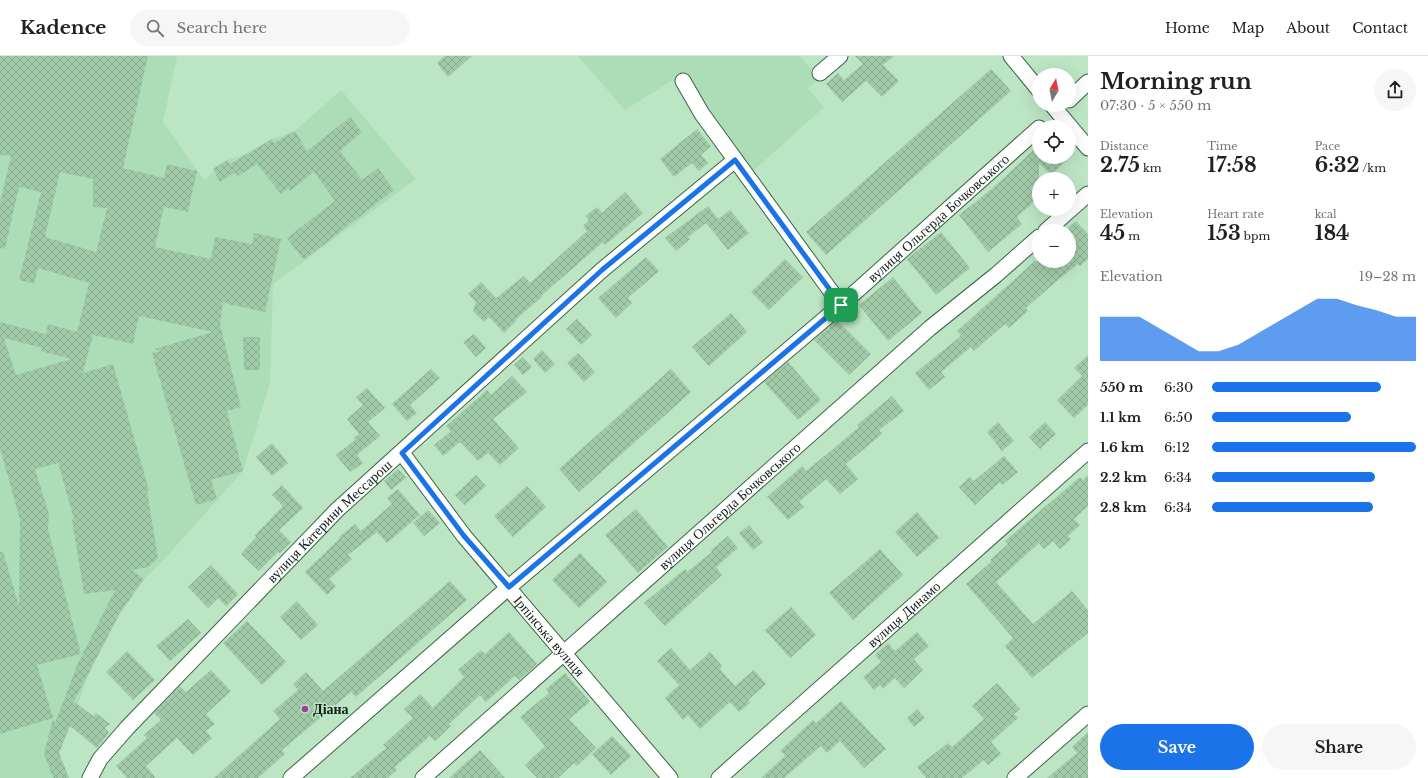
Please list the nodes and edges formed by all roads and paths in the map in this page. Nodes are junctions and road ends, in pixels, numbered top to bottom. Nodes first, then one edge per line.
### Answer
1 (840, 56) edge
2 (1011, 56) edge
3 (820, 73) dead end
4 (683, 81) dead end
5 (1032, 82) edge
6 (1088, 82) edge
7 (1076, 93) edge
8 (1054, 112) edge
9 (1062, 112) edge
10 (1046, 120) edge
11 (1032, 134) edge
12 (1088, 148) edge
13 (735, 160) junction
14 (1088, 194) edge
15 (1054, 224) edge
16 (1032, 243) edge
17 (841, 305) junction
18 (1088, 451) edge
19 (402, 453) junction
20 (509, 587) junction
21 (564, 652) junction
22 (1088, 714) edge
23 (90, 778) edge
24 (292, 778) edge
25 (423, 778) edge
26 (670, 778) edge
27 (719, 778) edge
28 (1015, 778) edge

1 - 3 street
2 - 5 street
4 - 13 street
6 - 7 street
8 - 10 street, вулиця Ольгерда Бочковського
9 - 12 street
11 - 17 street, вулиця Ольгерда Бочковського
13 - 17 street
13 - 19 street, вулиця Катерини Мессарош
14 - 15 street
16 - 21 street, вулиця Ольгерда Бочковського
17 - 20 street, вулиця Ольгерда Бочковського
18 - 27 street, вулиця Динамо
19 - 20 street, Ірпінська вулиця
19 - 23 street, вулиця Катерини Мессарош
20 - 21 street, Ірпінська вулиця
20 - 24 street, вулиця Ольгерда Бочковського
21 - 25 street, вулиця Ольгерда Бочковського
21 - 26 street, Ірпінська вулиця
22 - 28 street

